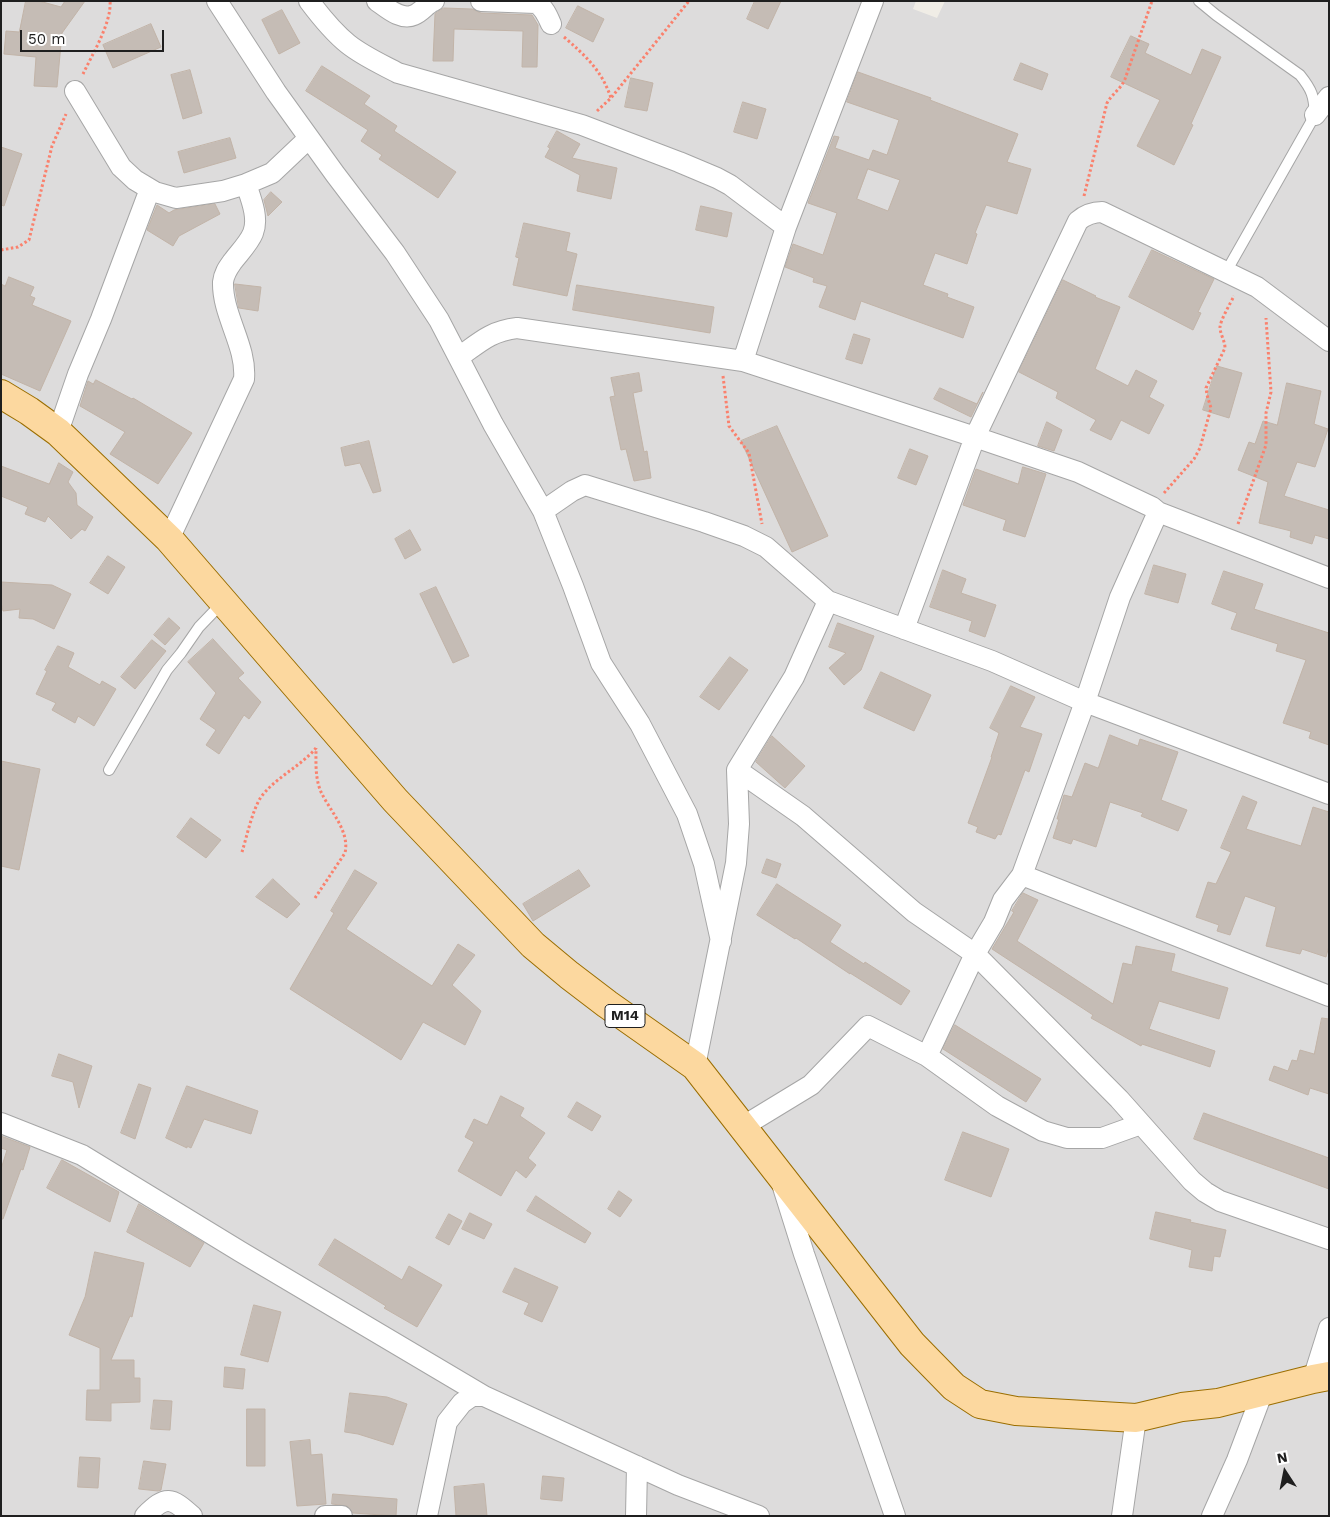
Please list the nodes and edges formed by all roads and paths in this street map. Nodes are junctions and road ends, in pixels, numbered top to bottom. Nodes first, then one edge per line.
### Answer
1 (110, 1) edge
2 (217, 1) edge
3 (309, 1) edge
4 (377, 1) edge
5 (434, 1) edge
6 (481, 1) edge
7 (690, 1) edge
8 (873, 1) edge
9 (1152, 1) edge
10 (1199, 1) edge
11 (551, 24) joint
12 (75, 92) junction
13 (1329, 97) edge
14 (611, 98) junction
15 (1315, 114) junction
16 (582, 125) junction
17 (309, 138) junction
18 (246, 184) junction
19 (150, 189) junction
20 (1078, 221) junction
21 (786, 227) junction
22 (1, 250) edge
23 (1234, 276) junction
24 (1260, 290) junction
25 (1329, 341) edge
26 (459, 356) junction
27 (722, 358) junction
28 (743, 361) junction
29 (1, 394) edge
30 (58, 432) junction
31 (975, 436) junction
32 (1155, 510) junction
33 (543, 511) junction
34 (169, 539) junction
35 (1232, 541) junction
36 (766, 547) junction
37 (1329, 578) edge
38 (224, 601) junction
39 (828, 601) junction
40 (904, 629) junction
41 (1085, 702) junction
42 (332, 726) junction
43 (316, 748) junction
44 (108, 770) dead end
45 (737, 770) junction
46 (1329, 794) edge
47 (242, 852) dead end
48 (1022, 875) junction
49 (315, 898) dead end
50 (721, 941) junction
51 (975, 954) junction
52 (1329, 996) edge
53 (926, 1056) junction
54 (695, 1066) junction
55 (1, 1123) edge
56 (1141, 1124) junction
57 (742, 1127) junction
58 (778, 1172) junction
59 (1329, 1239) edge
60 (1329, 1328) edge
61 (1321, 1377) edge
62 (1263, 1391) junction
63 (484, 1396) junction
64 (1136, 1418) junction
65 (637, 1466) junction
66 (145, 1516) edge
67 (192, 1516) edge
68 (325, 1516) edge
69 (342, 1516) edge
70 (427, 1516) edge
71 (636, 1516) edge
72 (760, 1516) edge
73 (895, 1516) edge
74 (1122, 1516) edge
75 (1212, 1516) edge

1 - 12 path
2 - 17 street
3 - 16 street
4 - 5 street
6 - 11 street
7 - 14 path
8 - 21 street
9 - 20 path
10 - 15 lane
11 - 14 path
12 - 19 street
12 - 22 path
13 - 15 street
14 - 16 path
15 - 23 lane
16 - 21 street
17 - 18 street
17 - 26 street
18 - 19 street
18 - 34 street
19 - 30 street
20 - 23 street
20 - 31 street
21 - 28 street
23 - 24 street
23 - 32 path
24 - 25 street
24 - 35 path
26 - 27 street
26 - 33 street
27 - 28 street
27 - 36 path
28 - 31 street
29 - 30 main road, M14
30 - 34 main road, M14
31 - 32 street
31 - 40 street
32 - 35 street
32 - 41 street
33 - 36 street
33 - 50 street
34 - 38 main road, M14
35 - 37 street
36 - 39 street
38 - 42 main road, M14
38 - 44 lane
39 - 40 street
39 - 45 street
40 - 41 street
41 - 46 street
41 - 48 street
42 - 43 path
42 - 54 main road, M14
43 - 47 path
43 - 49 path
45 - 50 street
45 - 51 street
48 - 51 street
48 - 52 street
50 - 54 street
51 - 53 street
51 - 56 street
53 - 56 street
53 - 57 street
54 - 57 main road, M14
55 - 63 street
56 - 59 street
57 - 58 main road, M14
58 - 64 main road, M14
58 - 73 street
60 - 61 street
61 - 62 main road, M14
62 - 64 main road, M14
62 - 75 street
63 - 65 street
63 - 70 street
64 - 74 street
65 - 71 street
65 - 72 street
66 - 67 street
68 - 69 street

